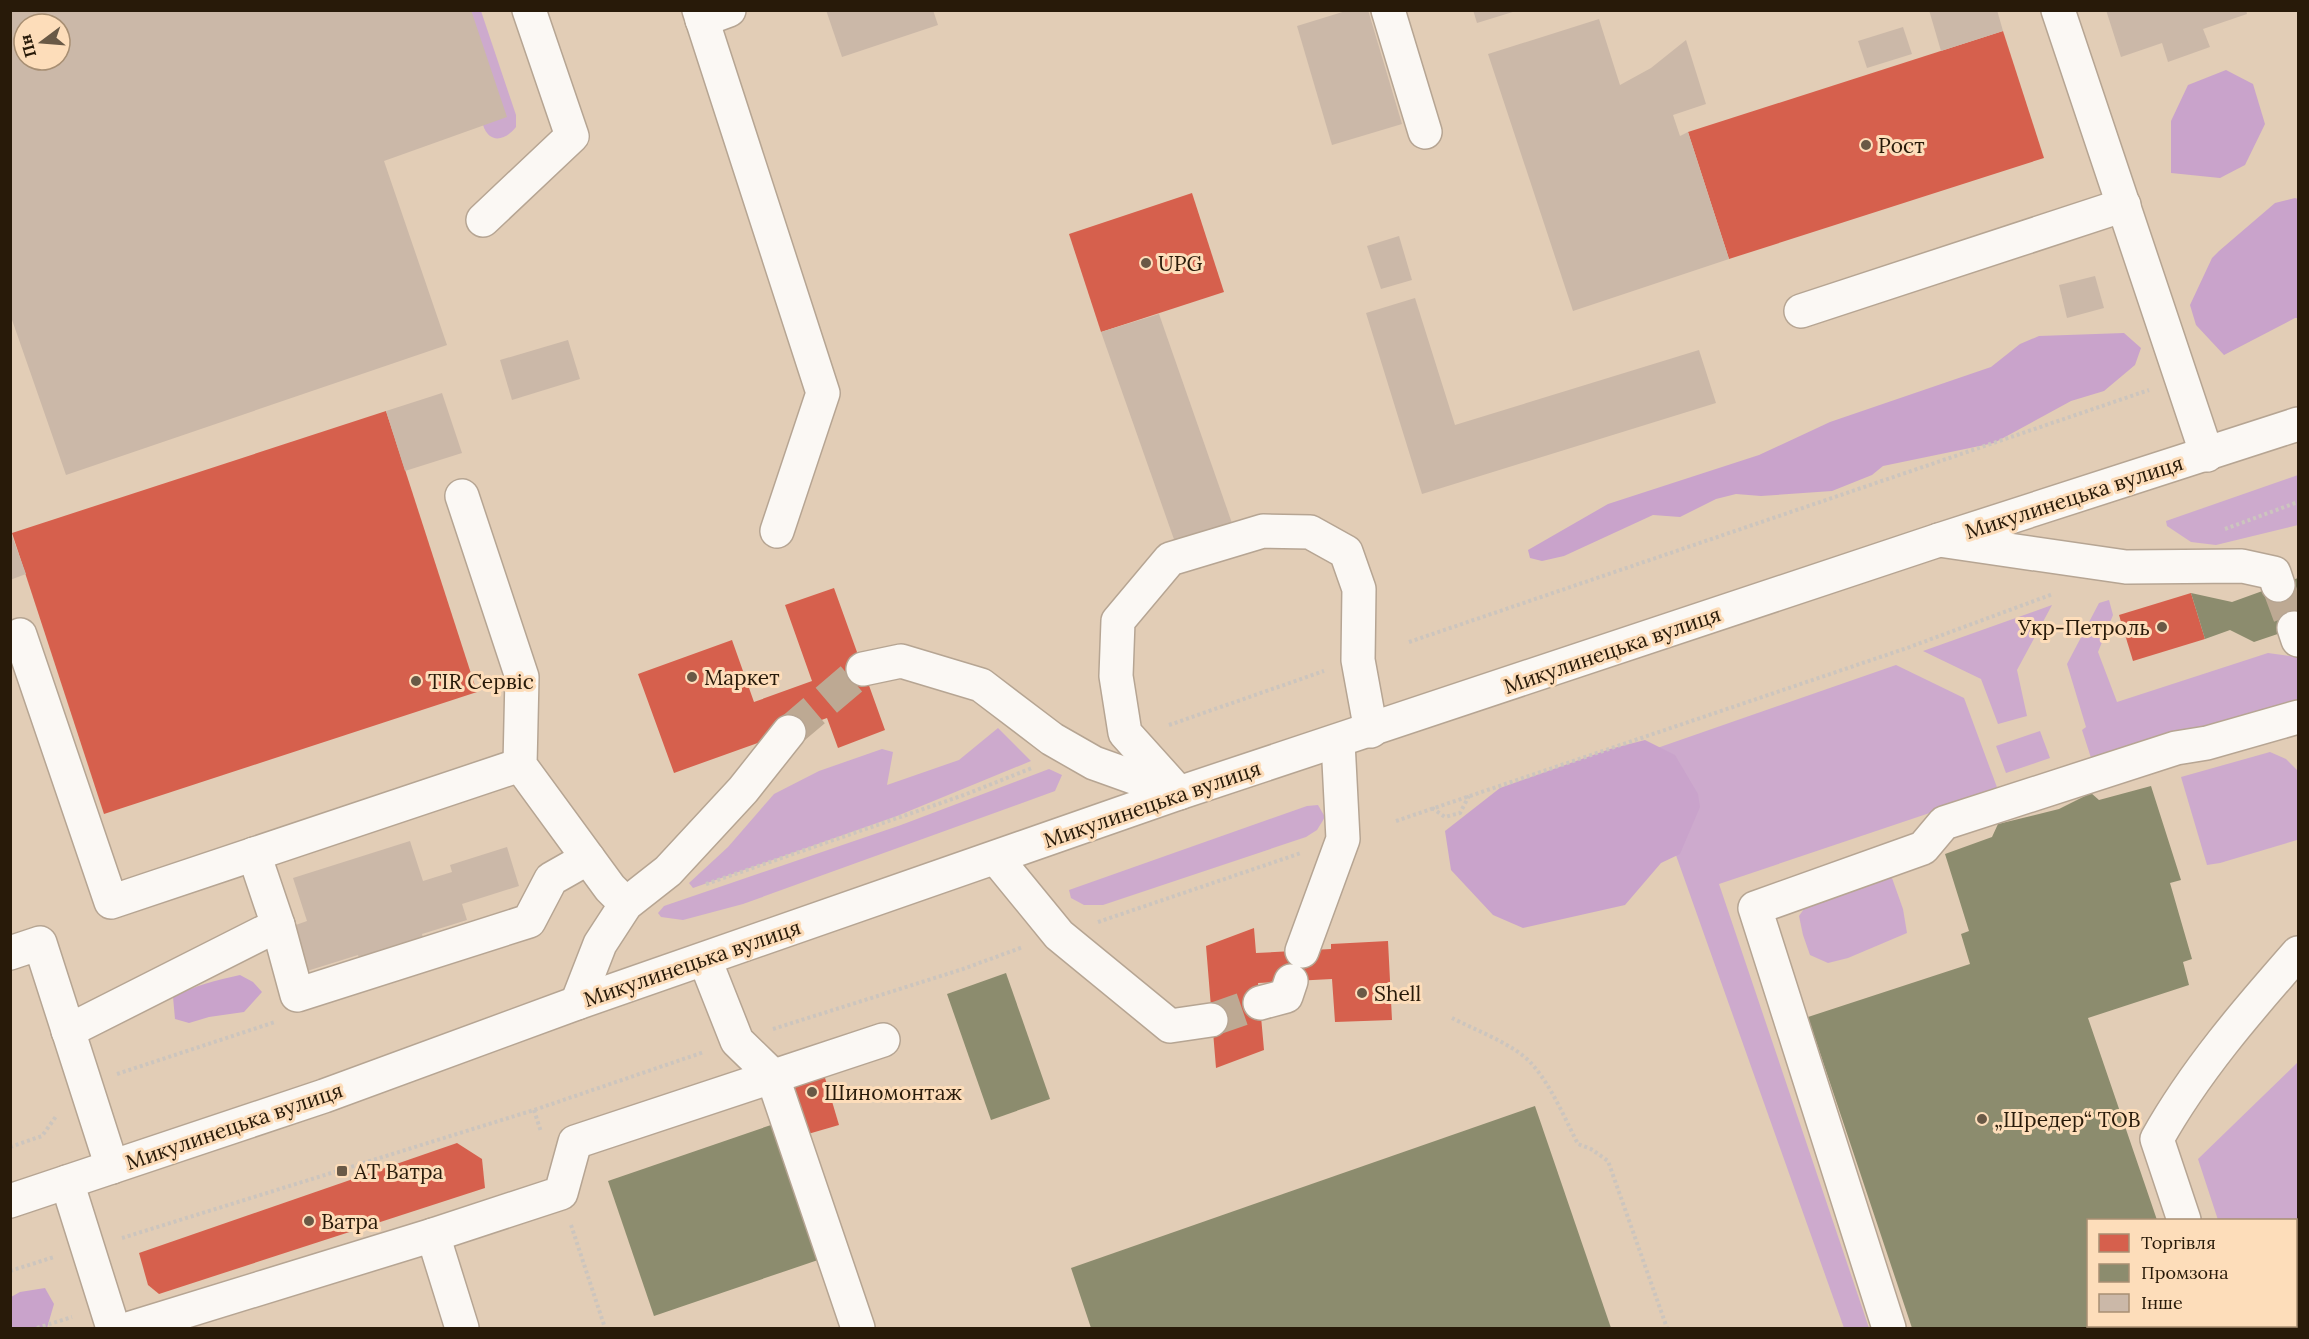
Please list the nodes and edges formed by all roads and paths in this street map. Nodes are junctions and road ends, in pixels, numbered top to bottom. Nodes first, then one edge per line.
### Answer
1 (529, 10) edge
2 (1388, 10) edge
3 (2058, 10) edge
4 (710, 14) edge
5 (1425, 132) dead end
6 (2124, 205) junction
7 (483, 220) dead end
8 (1801, 311) dead end
9 (2182, 379) junction
10 (2298, 424) edge
11 (2207, 455) junction
12 (462, 496) dead end
13 (2298, 502) edge
14 (2223, 530) dead end
15 (777, 531) dead end
16 (1939, 540) junction
17 (2284, 575) edge
18 (2058, 592) dead end
19 (20, 635) dead end
20 (1409, 642) dead end
21 (1358, 660) junction
22 (863, 669) tunnel mouth
23 (2298, 717) edge
24 (1169, 725) dead end
25 (1371, 730) junction
26 (789, 732) tunnel mouth
27 (1338, 742) junction
28 (520, 765) junction
29 (1032, 768) dead end
30 (1179, 793) junction
31 (1469, 796) junction
32 (1432, 808) junction
33 (1396, 821) dead end
34 (1305, 852) dead end
35 (254, 854) junction
36 (588, 858) junction
37 (996, 858) junction
38 (699, 886) dead end
39 (626, 903) junction
40 (1094, 923) dead end
41 (278, 925) junction
42 (1032, 944) dead end
43 (1302, 951) dead end
44 (10, 953) edge
45 (2298, 953) edge
46 (705, 960) junction
47 (1291, 981) dead end
48 (1260, 1003) tunnel mouth
49 (577, 1004) junction
50 (1452, 1018) dead end
51 (1211, 1020) tunnel mouth
52 (68, 1031) junction
53 (883, 1040) dead end
54 (736, 1041) junction
55 (772, 1075) junction
56 (112, 1167) junction
57 (67, 1182) junction
58 (10, 1201) edge
59 (2183, 1219) edge
60 (433, 1235) junction
61 (88, 1248) junction
62 (10, 1271) edge
63 (113, 1329) edge
64 (131, 1329) edge
65 (462, 1329) edge
66 (858, 1329) edge
67 (1667, 1329) edge
68 (1889, 1329) edge

1 - 7 main road
2 - 5 main road
3 - 6 main road
4 - 15 main road
6 - 8 main road
6 - 9 main road
9 - 11 main road
9 - 20 path
10 - 11 main road, Микулинецька вулиця
11 - 16 main road, Микулинецька вулиця
12 - 28 main road
13 - 14 path
16 - 17 main road
16 - 25 main road, Микулинецька вулиця
18 - 31 path
19 - 35 main road
21 - 24 path
21 - 25 main road
21 - 30 main road
22 - 30 main road
23 - 68 main road
25 - 27 main road, Микулинецька вулиця
26 - 39 main road
27 - 30 main road, Микулинецька вулиця
27 - 43 main road
28 - 35 main road
28 - 36 main road
29 - 38 path
30 - 37 main road, Микулинецька вулиця
31 - 32 path
31 - 32 path
32 - 33 path
34 - 40 path
35 - 41 main road
36 - 39 main road
36 - 41 main road
37 - 46 main road, Микулинецька вулиця
37 - 51 main road
39 - 49 main road
41 - 52 main road
42 - 54 path
44 - 52 main road
45 - 59 main road
46 - 49 main road, Микулинецька вулиця
46 - 54 main road
47 - 48 main road
49 - 56 main road, Микулинецька вулиця
50 - 67 path
52 - 56 main road
53 - 55 main road
54 - 55 main road
54 - 61 path
55 - 60 main road
55 - 66 main road
56 - 57 main road, Микулинецька вулиця
57 - 58 main road, Микулинецька вулиця
57 - 61 main road
60 - 64 main road
60 - 65 main road
61 - 62 path
61 - 63 main road

